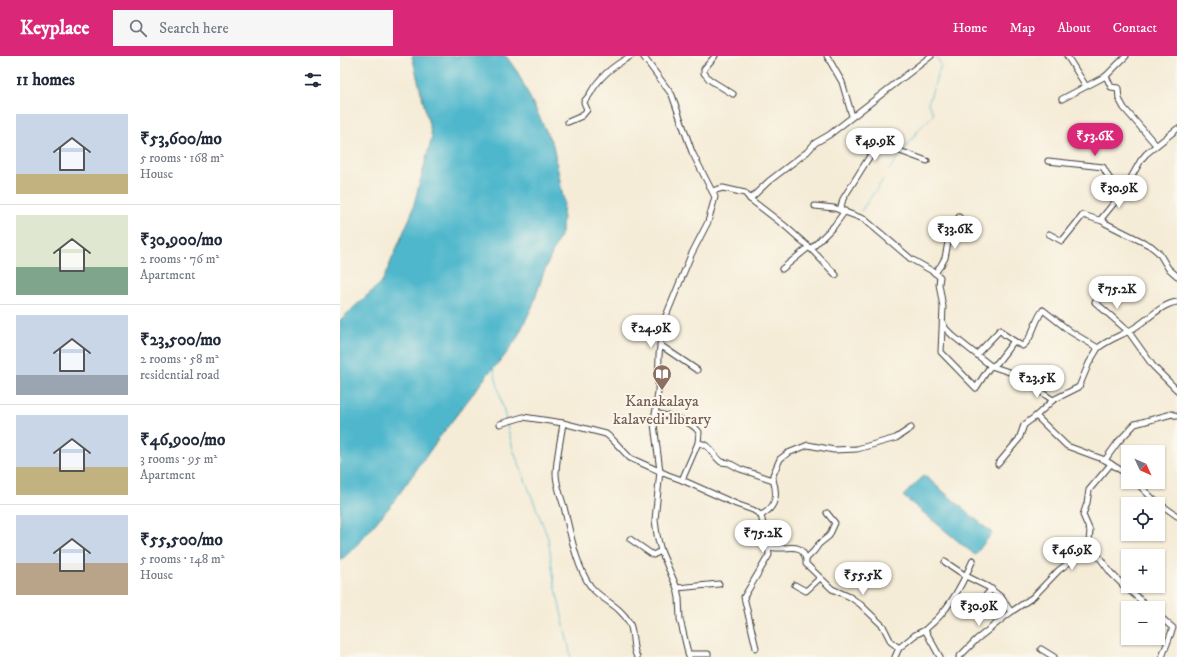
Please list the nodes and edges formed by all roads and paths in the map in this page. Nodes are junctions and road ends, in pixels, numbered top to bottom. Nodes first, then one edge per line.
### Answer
1 (631, 56) edge
2 (643, 56) edge
3 (715, 56) edge
4 (826, 56) edge
5 (931, 56) edge
6 (1067, 56) edge
7 (1126, 56) edge
8 (1106, 76) junction
9 (1086, 86) junction
10 (733, 94) dead end
11 (1062, 99) dead end
12 (852, 116) junction
13 (568, 122) dead end
14 (1177, 129) edge
15 (1156, 145) junction
16 (927, 161) dead end
17 (1048, 161) dead end
18 (712, 191) junction
19 (1123, 192) junction
20 (750, 199) junction
21 (815, 206) dead end
22 (842, 211) junction
23 (959, 217) dead end
24 (1102, 221) junction
25 (1049, 234) dead end
26 (810, 248) junction
27 (782, 269) dead end
28 (935, 273) junction
29 (836, 275) dead end
30 (1177, 276) edge
31 (1095, 302) dead end
32 (1177, 302) edge
33 (942, 322) junction
34 (1128, 331) junction
35 (1014, 341) junction
36 (660, 345) junction
37 (1098, 348) junction
38 (976, 354) junction
39 (991, 366) junction
40 (697, 370) dead end
41 (1177, 390) edge
42 (1053, 400) junction
43 (1177, 409) edge
44 (656, 413) junction
45 (1175, 415) edge
46 (1036, 416) junction
47 (504, 423) dead end
48 (563, 423) junction
49 (911, 428) dead end
50 (698, 443) junction
51 (1105, 460) junction
52 (998, 464) dead end
53 (1111, 464) junction
54 (1121, 470) edge
55 (660, 472) junction
56 (682, 480) junction
57 (773, 480) junction
58 (1143, 489) edge
59 (827, 513) dead end
60 (761, 515) junction
61 (1177, 516) edge
62 (630, 539) dead end
63 (1091, 546) junction
64 (768, 547) junction
65 (661, 551) junction
66 (806, 559) junction
67 (973, 560) dead end
68 (945, 562) dead end
69 (966, 576) junction
70 (820, 578) junction
71 (1121, 583) edge
72 (720, 584) dead end
73 (795, 585) dead end
74 (677, 588) junction
75 (992, 589) junction
76 (1132, 593) edge
77 (1142, 601) edge
78 (972, 610) dead end
79 (1011, 612) junction
80 (1165, 621) edge
81 (925, 630) junction
82 (756, 648) dead end
83 (899, 648) junction
84 (1041, 649) dead end
85 (708, 654) dead end
86 (689, 655) edge
87 (637, 657) edge
88 (894, 657) edge
89 (940, 657) edge
90 (959, 657) edge
91 (1054, 657) edge
92 (1162, 657) edge

1 - 13 street
2 - 18 street
3 - 10 street
4 - 12 street
5 - 12 street
6 - 9 street
7 - 8 street
8 - 9 street
8 - 15 street
9 - 11 street
12 - 20 street
14 - 15 street
15 - 19 street
16 - 22 street
17 - 19 street
18 - 20 street
18 - 36 street
19 - 24 street
20 - 26 street
21 - 22 street
22 - 26 street
22 - 28 street
23 - 28 street
24 - 25 street
24 - 30 street
26 - 27 street
26 - 29 street
28 - 33 street
31 - 34 street
32 - 34 street
33 - 38 street
33 - 39 street
34 - 37 street
34 - 41 street
35 - 37 street
35 - 38 street
35 - 39 street
36 - 40 street
36 - 44 street
37 - 42 street
38 - 39 street
39 - 42 street
42 - 46 street
43 - 45 street
44 - 50 street
44 - 55 street
45 - 51 street
46 - 51 street
46 - 52 street
47 - 48 street
48 - 55 street
48 - 87 street
49 - 57 street
50 - 56 street
50 - 57 street
51 - 53 street
53 - 54 street
53 - 63 street
55 - 56 street
55 - 65 street
56 - 60 street
57 - 60 street
58 - 61 street
59 - 66 street
60 - 64 street
62 - 65 street
63 - 71 street
63 - 79 street
64 - 66 street
64 - 82 street
65 - 74 street
66 - 70 street
67 - 69 street
68 - 69 street
69 - 75 street
69 - 81 street
70 - 73 street
70 - 83 street
72 - 74 street
74 - 86 street
75 - 78 street
75 - 79 street
76 - 77 street
79 - 90 street
80 - 92 street
81 - 83 street
81 - 89 street
83 - 88 street
84 - 91 street
85 - 86 street

